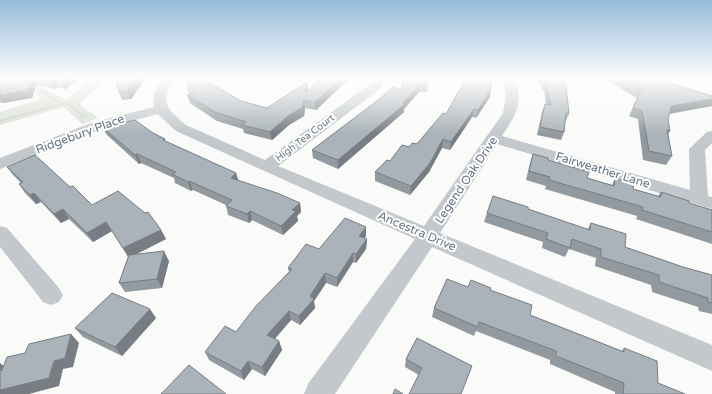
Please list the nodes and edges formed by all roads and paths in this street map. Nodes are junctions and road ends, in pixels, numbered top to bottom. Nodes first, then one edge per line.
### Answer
1 (50, 96) edge
2 (159, 96) edge
3 (362, 96) edge
4 (514, 96) edge
5 (61, 104) junction
6 (160, 109) junction
7 (0, 121) edge
8 (95, 126) junction
9 (712, 135) edge
10 (494, 138) junction
11 (0, 164) edge
12 (266, 167) junction
13 (705, 201) edge
14 (0, 233) edge
15 (428, 236) junction
16 (50, 295) dead end
17 (712, 358) edge
18 (318, 394) edge

1 - 5 path
2 - 6 street
3 - 12 street, High Tea Court
4 - 10 street, Legend Oak Drive
5 - 7 path
5 - 8 path
6 - 8 street, Ridgebury Place
6 - 12 street, Ancestra Drive
8 - 11 street, Ridgebury Place
9 - 13 street
10 - 13 street, Fairweather Lane
10 - 15 street, Legend Oak Drive
12 - 15 street, Ancestra Drive
14 - 16 street
15 - 17 street, Ancestra Drive
15 - 18 street, Legend Oak Drive

